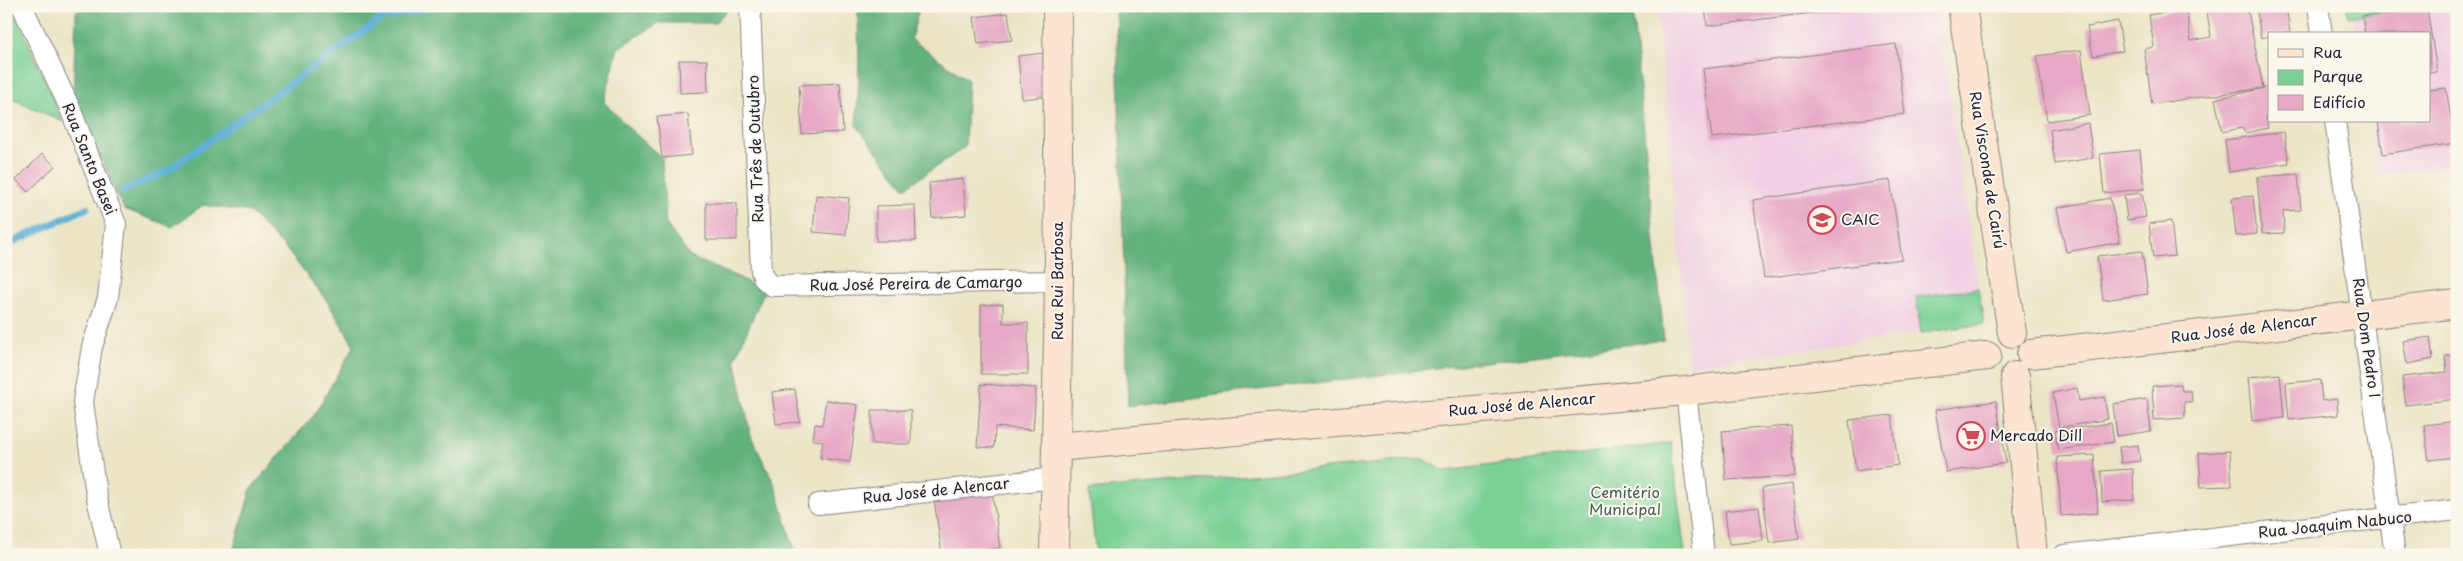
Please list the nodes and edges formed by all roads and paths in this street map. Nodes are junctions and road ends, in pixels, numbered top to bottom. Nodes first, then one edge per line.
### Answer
1 (22, 6) edge
2 (750, 6) edge
3 (1057, 6) edge
4 (1962, 6) edge
5 (2318, 6) edge
6 (2322, 32) edge
7 (2335, 122) edge
8 (1059, 281) junction
9 (772, 286) joint
10 (2457, 304) edge
11 (2363, 316) junction
12 (2012, 333) junction
13 (2031, 354) junction
14 (1987, 356) junction
15 (2015, 376) junction
16 (1686, 391) junction
17 (1056, 447) junction
18 (1055, 478) junction
19 (818, 504) dead end
20 (2457, 510) edge
21 (2390, 520) junction
22 (110, 555) edge
23 (1054, 555) edge
24 (1704, 555) edge
25 (2034, 555) edge
26 (2064, 555) edge
27 (2395, 555) edge

1 - 22 street, Rua Santo Basei
2 - 9 street, Rua Três de Outubro
3 - 8 street, Rua Rui Barbosa
4 - 12 street, Rua Visconde de Cairú
5 - 6 street
7 - 11 street, Rua Dom Pedro I
8 - 9 street, Rua José Pereira de Camargo
8 - 17 street, Rua Rui Barbosa
10 - 11 street, Rua José de Alencar
11 - 13 street, Rua José de Alencar
11 - 21 street, Rua Dom Pedro I
12 - 13 street
12 - 14 street
13 - 15 street
14 - 15 street
14 - 16 street, Rua José de Alencar
15 - 25 street
16 - 17 street, Rua José de Alencar
16 - 24 street
17 - 18 street, Rua Rui Barbosa
18 - 19 street, Rua José de Alencar
18 - 23 street, Rua Rui Barbosa
20 - 21 street, Rua Joaquim Nabuco
21 - 26 street, Rua Joaquim Nabuco
21 - 27 street, Rua Dom Pedro I

